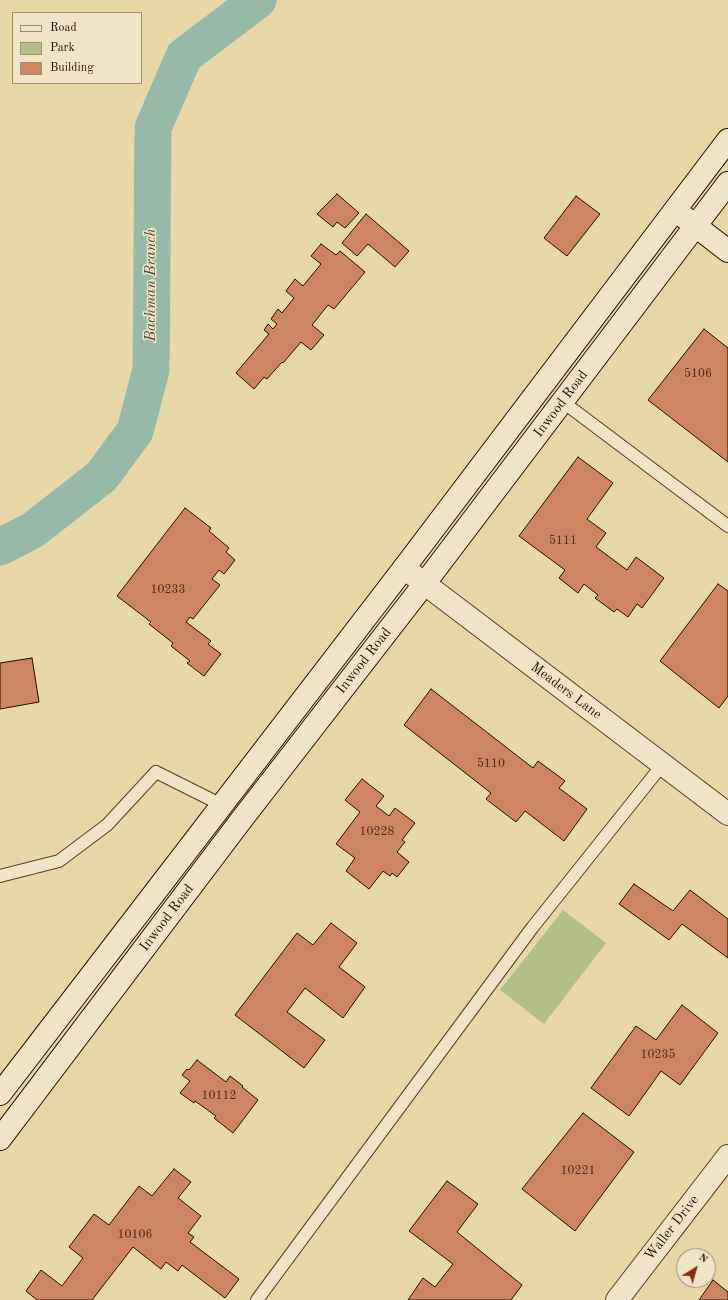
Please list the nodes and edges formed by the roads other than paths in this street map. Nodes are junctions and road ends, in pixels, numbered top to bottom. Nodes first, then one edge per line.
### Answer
1 (728, 140) edge
2 (728, 183) edge
3 (675, 210) junction
4 (695, 226) junction
5 (728, 251) edge
6 (563, 402) junction
7 (728, 526) edge
8 (404, 568) junction
9 (425, 583) junction
10 (663, 764) junction
11 (222, 805) junction
12 (728, 814) edge
13 (242, 819) junction
14 (0, 876) edge
15 (0, 1094) edge
16 (0, 1139) edge
17 (728, 1156) edge
18 (256, 1300) edge
19 (617, 1300) edge

1 - 3 main road, Inwood Road
2 - 4 main road, Inwood Road
3 - 4 main road
3 - 8 main road, Inwood Road
4 - 5 main road
4 - 6 main road, Inwood Road
6 - 7 lane
6 - 9 main road, Inwood Road
8 - 9 main road, Meaders Lane
8 - 11 main road, Inwood Road
9 - 10 main road, Meaders Lane
9 - 13 main road, Inwood Road
10 - 12 main road, Meaders Lane
10 - 18 lane
11 - 13 main road
11 - 14 lane
11 - 15 main road, Inwood Road
13 - 16 main road, Inwood Road
17 - 19 main road, Waller Drive

